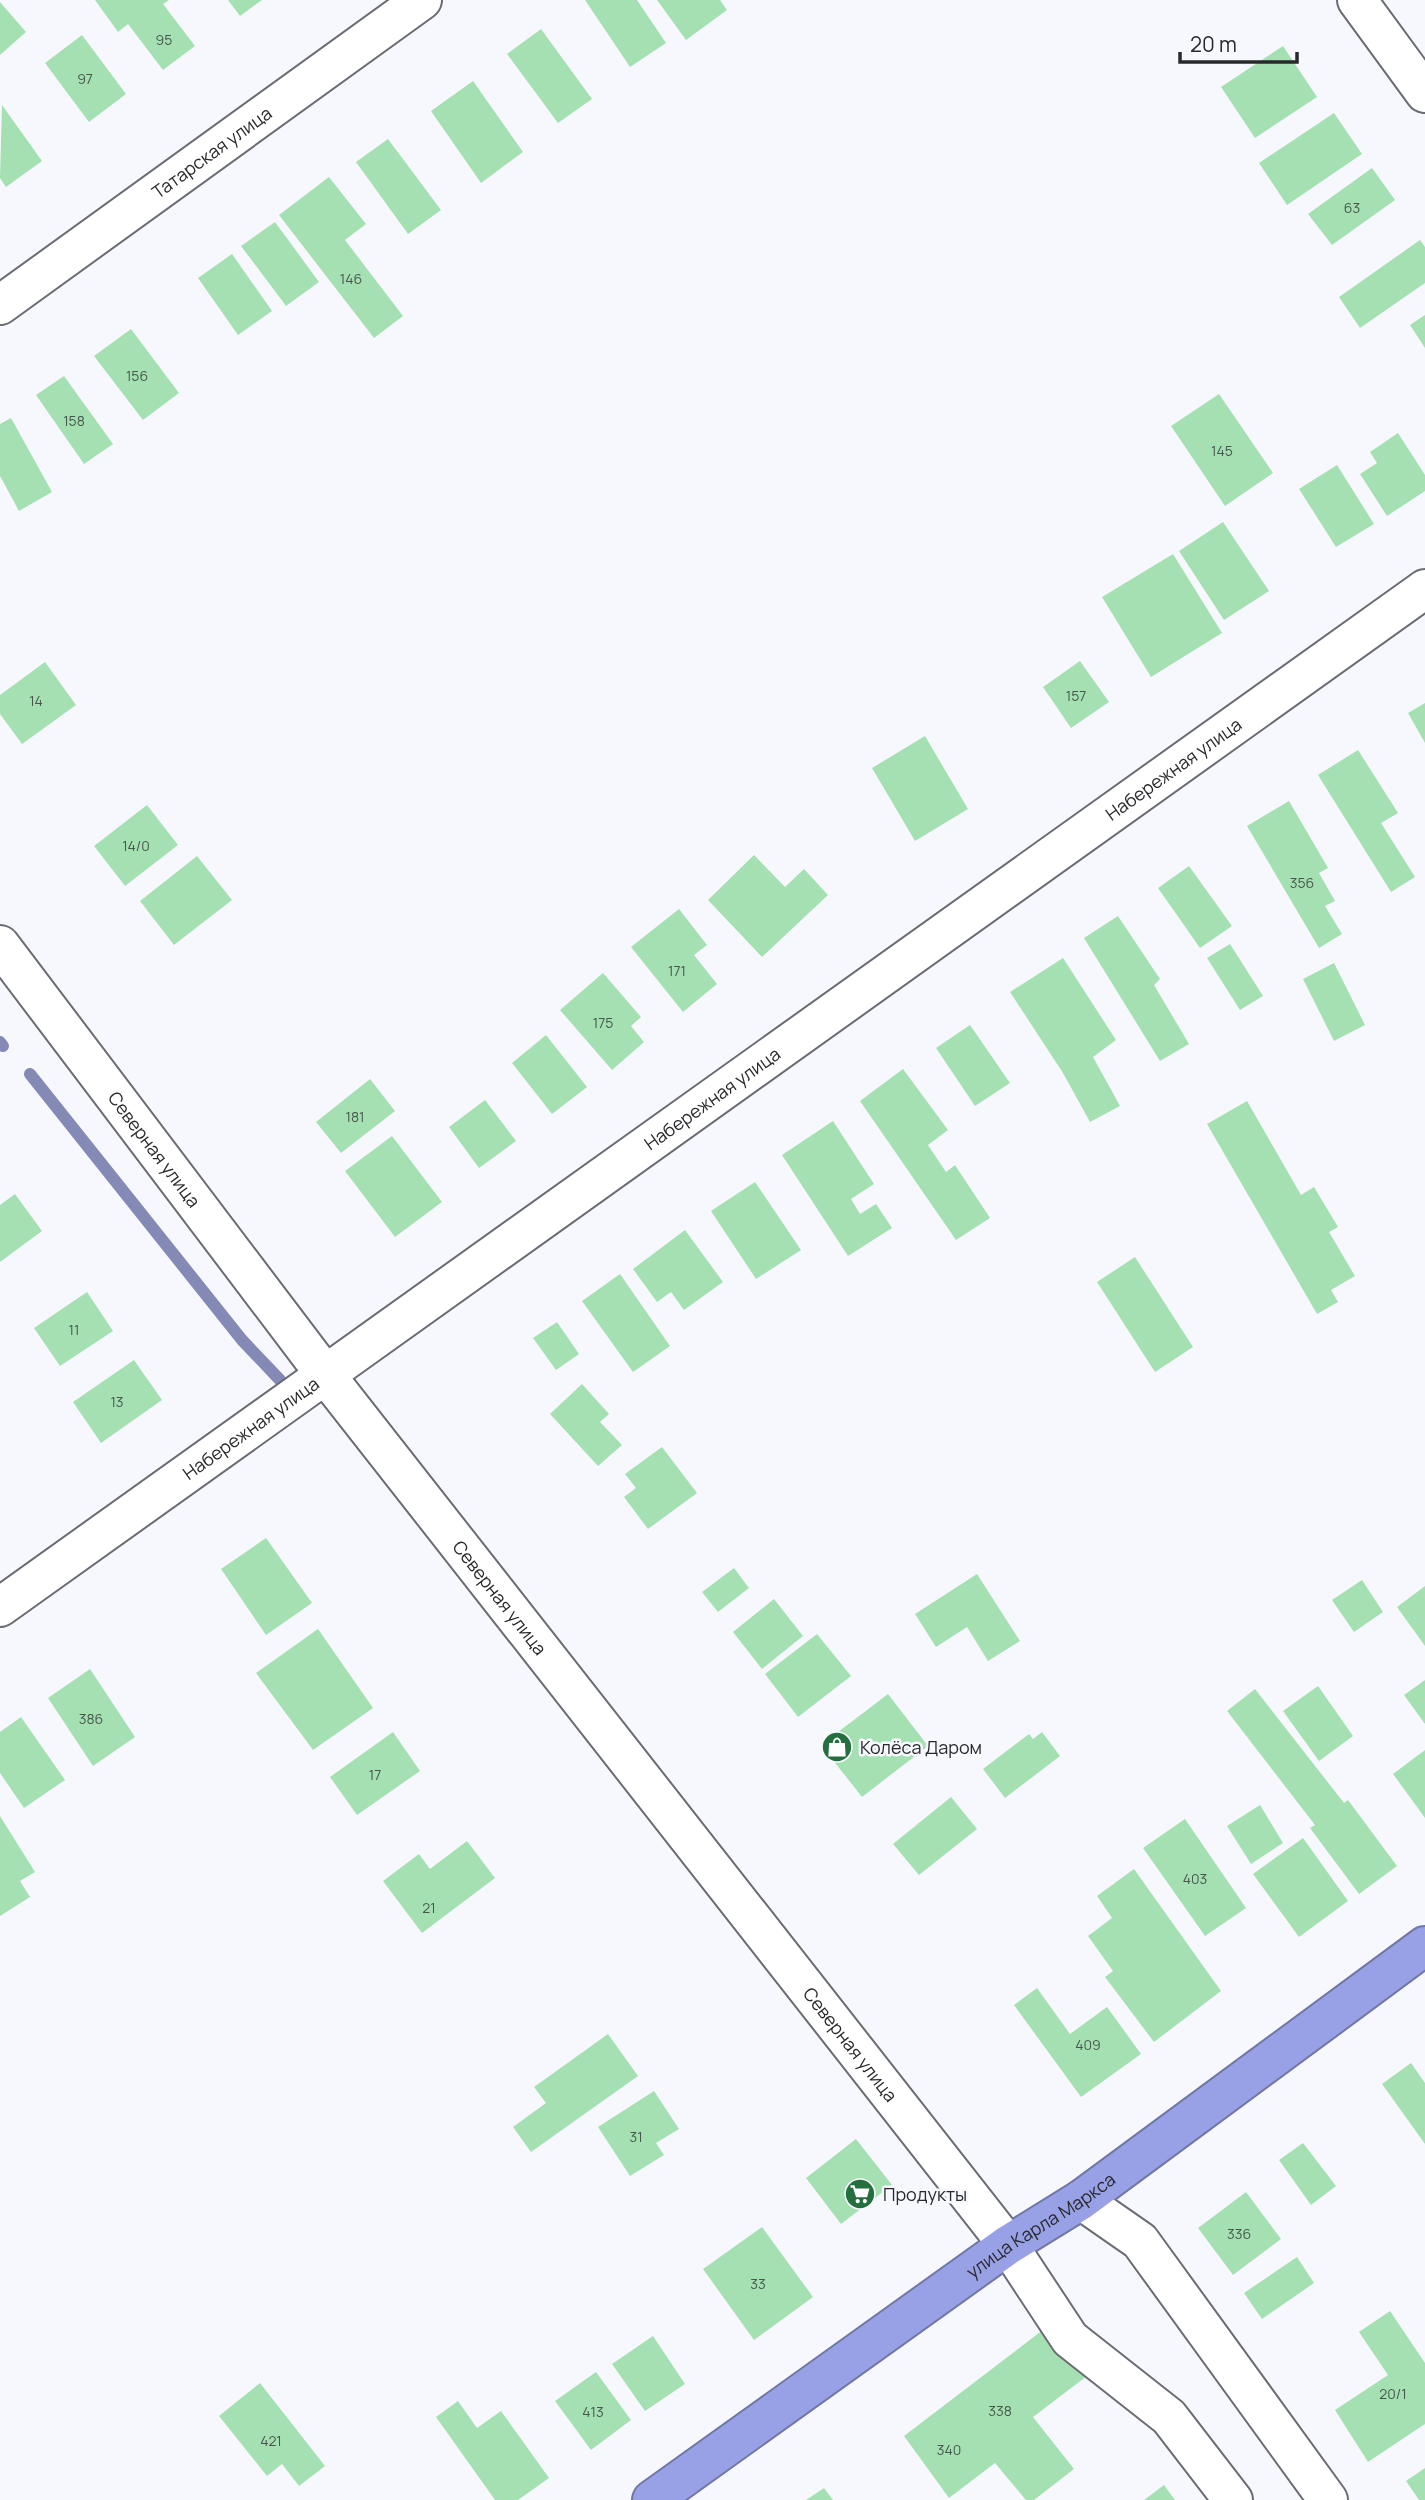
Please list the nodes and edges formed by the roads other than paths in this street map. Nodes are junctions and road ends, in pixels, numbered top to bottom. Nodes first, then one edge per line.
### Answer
1 (422, 0) edge
2 (1357, 0) edge
3 (1425, 93) edge
4 (0, 305) edge
5 (1425, 589) edge
6 (0, 945) edge
7 (324, 1373) junction
8 (0, 1607) edge
9 (1425, 1946) edge
10 (1081, 2200) junction
11 (1008, 2245) junction
12 (652, 2500) edge
13 (1233, 2500) edge
14 (1328, 2500) edge

1 - 4 street, Татарская улица
2 - 3 street
5 - 7 street, Набережная улица
6 - 7 street, Северная улица
7 - 8 street, Набережная улица
7 - 11 street, Северная улица
9 - 10 highway, улица Карла Маркса
10 - 11 highway, улица Карла Маркса
10 - 14 street
11 - 12 highway, улица Карла Маркса
11 - 13 street, Северная улица

